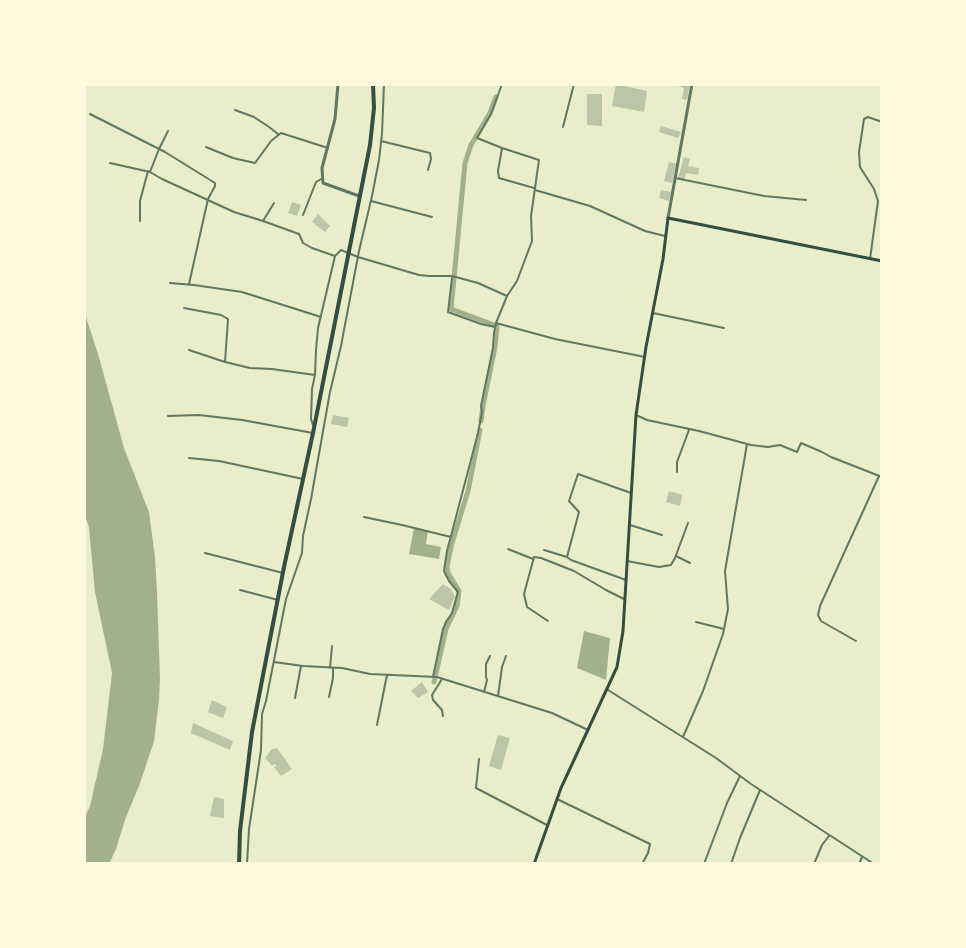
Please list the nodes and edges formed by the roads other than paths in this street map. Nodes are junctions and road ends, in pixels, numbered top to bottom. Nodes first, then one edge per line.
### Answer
1 (338, 84) edge
2 (373, 84) edge
3 (384, 84) edge
4 (502, 84) edge
5 (574, 84) edge
6 (692, 84) edge
7 (234, 110) dead end
8 (90, 114) dead end
9 (882, 122) edge
10 (563, 127) dead end
11 (168, 130) dead end
12 (278, 134) junction
13 (381, 141) junction
14 (206, 147) dead end
15 (159, 148) junction
16 (328, 148) junction
17 (502, 148) junction
18 (110, 163) dead end
19 (428, 170) dead end
20 (149, 171) junction
21 (323, 178) junction
22 (675, 178) junction
23 (534, 189) junction
24 (360, 196) junction
25 (208, 199) junction
26 (371, 201) junction
27 (806, 201) dead end
28 (274, 203) dead end
29 (303, 215) dead end
30 (432, 217) dead end
31 (668, 219) junction
32 (140, 221) dead end
33 (263, 221) junction
34 (302, 228) dead end
35 (299, 234) junction
36 (665, 236) junction
37 (349, 252) junction
38 (335, 256) junction
39 (358, 257) junction
40 (870, 259) junction
41 (882, 261) edge
42 (454, 277) junction
43 (170, 282) dead end
44 (189, 284) junction
45 (507, 296) junction
46 (184, 308) dead end
47 (653, 313) junction
48 (321, 317) junction
49 (495, 325) junction
50 (724, 328) dead end
51 (189, 350) dead end
52 (645, 357) junction
53 (225, 362) junction
54 (315, 375) junction
55 (636, 415) junction
56 (168, 416) dead end
57 (313, 430) junction
58 (689, 430) junction
59 (747, 444) junction
60 (189, 458) dead end
61 (677, 472) dead end
62 (880, 476) edge
63 (303, 479) junction
64 (630, 493) junction
65 (364, 517) dead end
66 (688, 522) dead end
67 (629, 525) junction
68 (662, 536) dead end
69 (450, 537) junction
70 (508, 549) dead end
71 (544, 550) dead end
72 (205, 553) dead end
73 (676, 556) junction
74 (567, 557) junction
75 (533, 559) junction
76 (627, 561) junction
77 (690, 563) dead end
78 (283, 573) junction
79 (626, 580) junction
80 (240, 590) dead end
81 (624, 599) junction
82 (278, 600) junction
83 (548, 621) dead end
84 (696, 622) dead end
85 (724, 629) junction
86 (856, 641) dead end
87 (332, 646) dead end
88 (490, 656) dead end
89 (506, 656) dead end
90 (274, 662) junction
91 (302, 666) junction
92 (332, 668) junction
93 (387, 675) junction
94 (434, 677) junction
95 (442, 679) junction
96 (607, 689) junction
97 (484, 692) junction
98 (498, 696) junction
99 (329, 697) dead end
100 (295, 698) dead end
101 (443, 716) dead end
102 (378, 725) dead end
103 (588, 730) junction
104 (683, 737) junction
105 (479, 759) dead end
106 (740, 776) junction
107 (760, 790) junction
108 (557, 799) junction
109 (548, 825) junction
110 (829, 836) junction
111 (862, 856) junction
112 (239, 864) edge
113 (247, 864) edge
114 (534, 864) edge
115 (642, 864) edge
116 (704, 864) edge
117 (731, 864) edge
118 (814, 864) edge
119 (859, 864) edge
120 (874, 864) edge

1 - 16 street
2 - 24 highway
3 - 13 street
4 - 17 street
5 - 10 street
6 - 22 street
7 - 12 street
8 - 15 street
9 - 40 street
11 - 15 street
12 - 14 street
12 - 16 street
13 - 19 street
13 - 26 street
15 - 20 street
15 - 25 street
16 - 21 street
17 - 23 street
17 - 23 street
18 - 20 street
20 - 25 street
20 - 32 street
21 - 24 street
21 - 29 street
22 - 27 street
22 - 31 street
23 - 36 street
23 - 45 street
24 - 37 highway
25 - 33 street
25 - 44 street
26 - 30 street
26 - 39 street
28 - 33 street
31 - 36 main road
31 - 40 main road
33 - 35 street
34 - 35 street
35 - 38 street
36 - 47 main road
37 - 38 street
37 - 39 street
37 - 57 highway
38 - 48 street
39 - 42 street
39 - 90 street
40 - 41 main road
42 - 45 street
42 - 49 street
43 - 44 street
44 - 48 street
45 - 49 street
46 - 53 street
47 - 50 street
47 - 52 main road
48 - 54 street
49 - 52 street
49 - 69 street
51 - 53 street
52 - 55 main road
53 - 54 street
54 - 57 street
55 - 58 street
55 - 64 main road
56 - 57 street
57 - 63 highway
58 - 59 street
58 - 61 street
59 - 62 street
59 - 85 street
60 - 63 street
62 - 86 street
63 - 78 highway
64 - 67 main road
64 - 74 street
65 - 69 street
66 - 73 street
67 - 68 street
67 - 76 main road
69 - 94 street
70 - 75 street
71 - 74 street
72 - 78 street
73 - 76 street
73 - 77 street
74 - 79 street
75 - 81 street
75 - 83 street
76 - 79 main road
78 - 82 highway
79 - 81 main road
80 - 82 street
81 - 96 main road
82 - 112 highway
84 - 85 street
85 - 104 street
87 - 92 street
88 - 97 street
89 - 98 street
90 - 91 street
90 - 113 street
91 - 92 street
91 - 100 street
92 - 93 street
92 - 99 street
93 - 94 street
93 - 102 street
94 - 95 street
95 - 97 street
95 - 101 street
96 - 103 main road
96 - 104 street
97 - 98 street
98 - 103 street
103 - 108 main road
104 - 106 street
105 - 109 street
106 - 107 street
106 - 116 street
107 - 110 street
107 - 117 street
108 - 109 main road
108 - 115 street
109 - 114 main road
110 - 111 street
110 - 118 street
111 - 119 street
111 - 120 street

